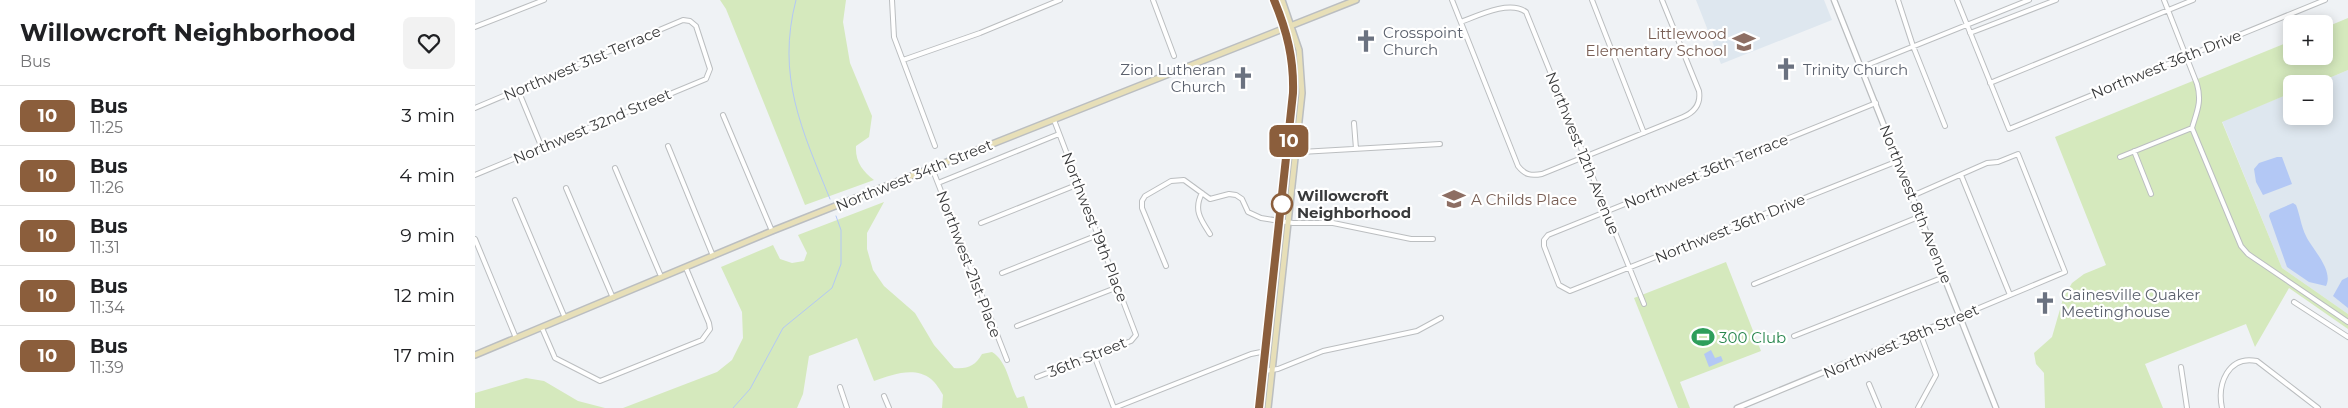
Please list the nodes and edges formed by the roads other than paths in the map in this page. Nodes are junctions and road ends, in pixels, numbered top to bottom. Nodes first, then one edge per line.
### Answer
1 (544, 0) edge
2 (892, 0) edge
3 (1060, 0) edge
4 (1153, 0) edge
5 (1274, 0) edge
6 (1282, 0) edge
7 (1356, 0) edge
8 (1452, 0) edge
9 (1592, 0) edge
10 (1662, 0) edge
11 (1834, 0) edge
12 (1899, 0) edge
13 (1957, 0) edge
14 (2029, 0) edge
15 (2056, 0) edge
16 (2164, 0) edge
17 (2193, 0) edge
18 (2325, 0) edge
19 (2168, 10) junction
20 (690, 21) joint
21 (1461, 22) junction
22 (1292, 25) junction
23 (1966, 25) junction
24 (476, 26) edge
25 (1285, 28) junction
26 (1970, 33) junction
27 (1913, 46) junction
28 (1174, 56) dead end
29 (2186, 56) junction
30 (903, 60) junction
31 (1861, 67) junction
32 (1990, 83) junction
33 (518, 90) junction
34 (1876, 103) junction
35 (475, 108) edge
36 (723, 115) dead end
37 (1054, 120) junction
38 (1354, 123) dead end
39 (1945, 126) dead end
40 (2192, 128) junction
41 (1644, 133) junction
42 (1059, 134) junction
43 (1440, 144) dead end
44 (667, 146) dead end
45 (935, 146) dead end
46 (542, 148) junction
47 (1356, 150) junction
48 (1287, 151) junction
49 (2134, 151) junction
50 (1297, 153) junction
51 (1585, 157) junction
52 (2120, 157) dead end
53 (1898, 160) junction
54 (615, 168) dead end
55 (932, 168) junction
56 (475, 175) edge
57 (1961, 175) junction
58 (937, 183) junction
59 (1079, 184) junction
60 (566, 188) dead end
61 (1202, 193) junction
62 (2151, 194) dead end
63 (1912, 196) junction
64 (515, 200) dead end
65 (1606, 211) junction
66 (1921, 216) junction
67 (981, 222) dead end
68 (1280, 222) junction
69 (1288, 222) junction
70 (772, 232) junction
71 (1210, 234) dead end
72 (1098, 235) junction
73 (1433, 239) dead end
74 (475, 240) edge
75 (713, 256) junction
76 (1166, 266) dead end
77 (686, 268) junction
78 (1629, 268) junction
79 (1002, 273) dead end
80 (659, 274) dead end
81 (1945, 277) junction
82 (1754, 284) dead end
83 (1119, 287) junction
84 (1562, 289) joint
85 (2010, 295) junction
86 (613, 298) junction
87 (2294, 302) dead end
88 (1644, 304) dead end
89 (1960, 316) junction
90 (565, 318) junction
91 (1441, 318) dead end
92 (2348, 322) edge
93 (1017, 326) dead end
94 (542, 328) junction
95 (1920, 333) junction
96 (1136, 335) joint
97 (1794, 336) dead end
98 (2348, 337) edge
99 (517, 338) junction
100 (1266, 351) junction
101 (475, 355) edge
102 (1094, 355) junction
103 (1007, 360) dead end
104 (2181, 367) dead end
105 (1272, 370) junction
106 (1264, 371) junction
107 (1037, 377) dead end
108 (1869, 384) dead end
109 (840, 388) dead end
110 (884, 396) dead end
111 (847, 408) edge
112 (889, 408) edge
113 (1114, 408) edge
114 (1259, 408) edge
115 (1268, 408) edge
116 (1737, 408) edge
117 (1879, 408) edge
118 (1918, 408) edge
119 (1996, 408) edge
120 (2187, 408) edge
121 (2222, 408) edge
122 (2318, 408) edge

1 - 24 street
2 - 30 street
3 - 30 street
4 - 28 street
5 - 25 main road
6 - 22 main road
7 - 22 main road, Northwest 34th Street
8 - 21 street
9 - 41 street
10 - 41 street
11 - 31 street, Northwest 8th Avenue
12 - 27 street
13 - 23 street
14 - 23 street
15 - 26 street
16 - 19 street
17 - 19 street
18 - 29 street, Northwest 36th Drive
19 - 29 street
19 - 32 street
20 - 33 street, Northwest 31st Terrace
20 - 46 street, Northwest 32nd Street
21 - 51 street, Northwest 12th Avenue
21 - 51 street
22 - 25 main road, Northwest 34th Street
22 - 50 main road
23 - 26 street
23 - 27 street
25 - 37 main road, Northwest 34th Street
25 - 48 main road
26 - 32 street
27 - 31 street
27 - 39 street
29 - 32 street, Northwest 36th Drive
29 - 40 street
30 - 45 street
31 - 34 street, Northwest 8th Avenue
33 - 35 street, Northwest 31st Terrace
33 - 46 street
34 - 53 street, Northwest 8th Avenue
34 - 65 street, Northwest 36th Terrace
36 - 70 street
37 - 42 street, Northwest 19th Place
37 - 55 main road, Northwest 34th Street
38 - 47 street
40 - 49 street
40 - 92 street
41 - 51 street
42 - 58 street
42 - 59 street, Northwest 19th Place
43 - 47 street
44 - 75 street
46 - 56 street, Northwest 32nd Street
47 - 50 street
48 - 50 street
48 - 68 main road
49 - 52 street
49 - 62 street
50 - 69 main road
51 - 65 street, Northwest 12th Avenue
53 - 63 street, Northwest 8th Avenue
53 - 78 street, Northwest 36th Drive
54 - 80 street
55 - 58 street, Northwest 21st Place
55 - 70 main road, Northwest 34th Street
57 - 63 street
57 - 85 street
57 - 85 street, Northwest 38th Street
58 - 103 street, Northwest 21st Place
59 - 67 street
59 - 72 street, Northwest 19th Place
60 - 86 street
61 - 68 street
61 - 71 street
61 - 76 street
63 - 66 street, Northwest 8th Avenue
64 - 90 street
65 - 78 street, Northwest 12th Avenue
65 - 84 street, Northwest 36th Terrace
66 - 81 street, Northwest 8th Avenue
66 - 82 street
68 - 69 street
68 - 100 main road
69 - 73 street
69 - 105 main road
70 - 75 main road, Northwest 34th Street
72 - 79 street
72 - 83 street, Northwest 19th Place
74 - 99 street
75 - 77 main road, Northwest 34th Street
77 - 86 main road, Northwest 34th Street
77 - 94 street
78 - 84 street, Northwest 36th Drive
78 - 88 street, Northwest 12th Avenue
81 - 89 street, Northwest 8th Avenue
81 - 97 street
83 - 93 street
83 - 96 street, Northwest 19th Place
85 - 89 street, Northwest 38th Street
86 - 90 main road, Northwest 34th Street
87 - 98 street
89 - 95 street, Northwest 38th Street
89 - 119 street, Northwest 8th Avenue
90 - 94 main road, Northwest 34th Street
91 - 105 street
94 - 99 main road, Northwest 34th Street
95 - 116 street, Northwest 38th Street
95 - 118 street
96 - 102 street, 36th Street
99 - 101 main road, Northwest 34th Street
100 - 106 main road
100 - 113 street
102 - 107 street, 36th Street
102 - 113 street
104 - 120 street
105 - 106 street
105 - 115 main road
106 - 114 main road
108 - 117 street
109 - 111 street
110 - 112 street
121 - 122 street

